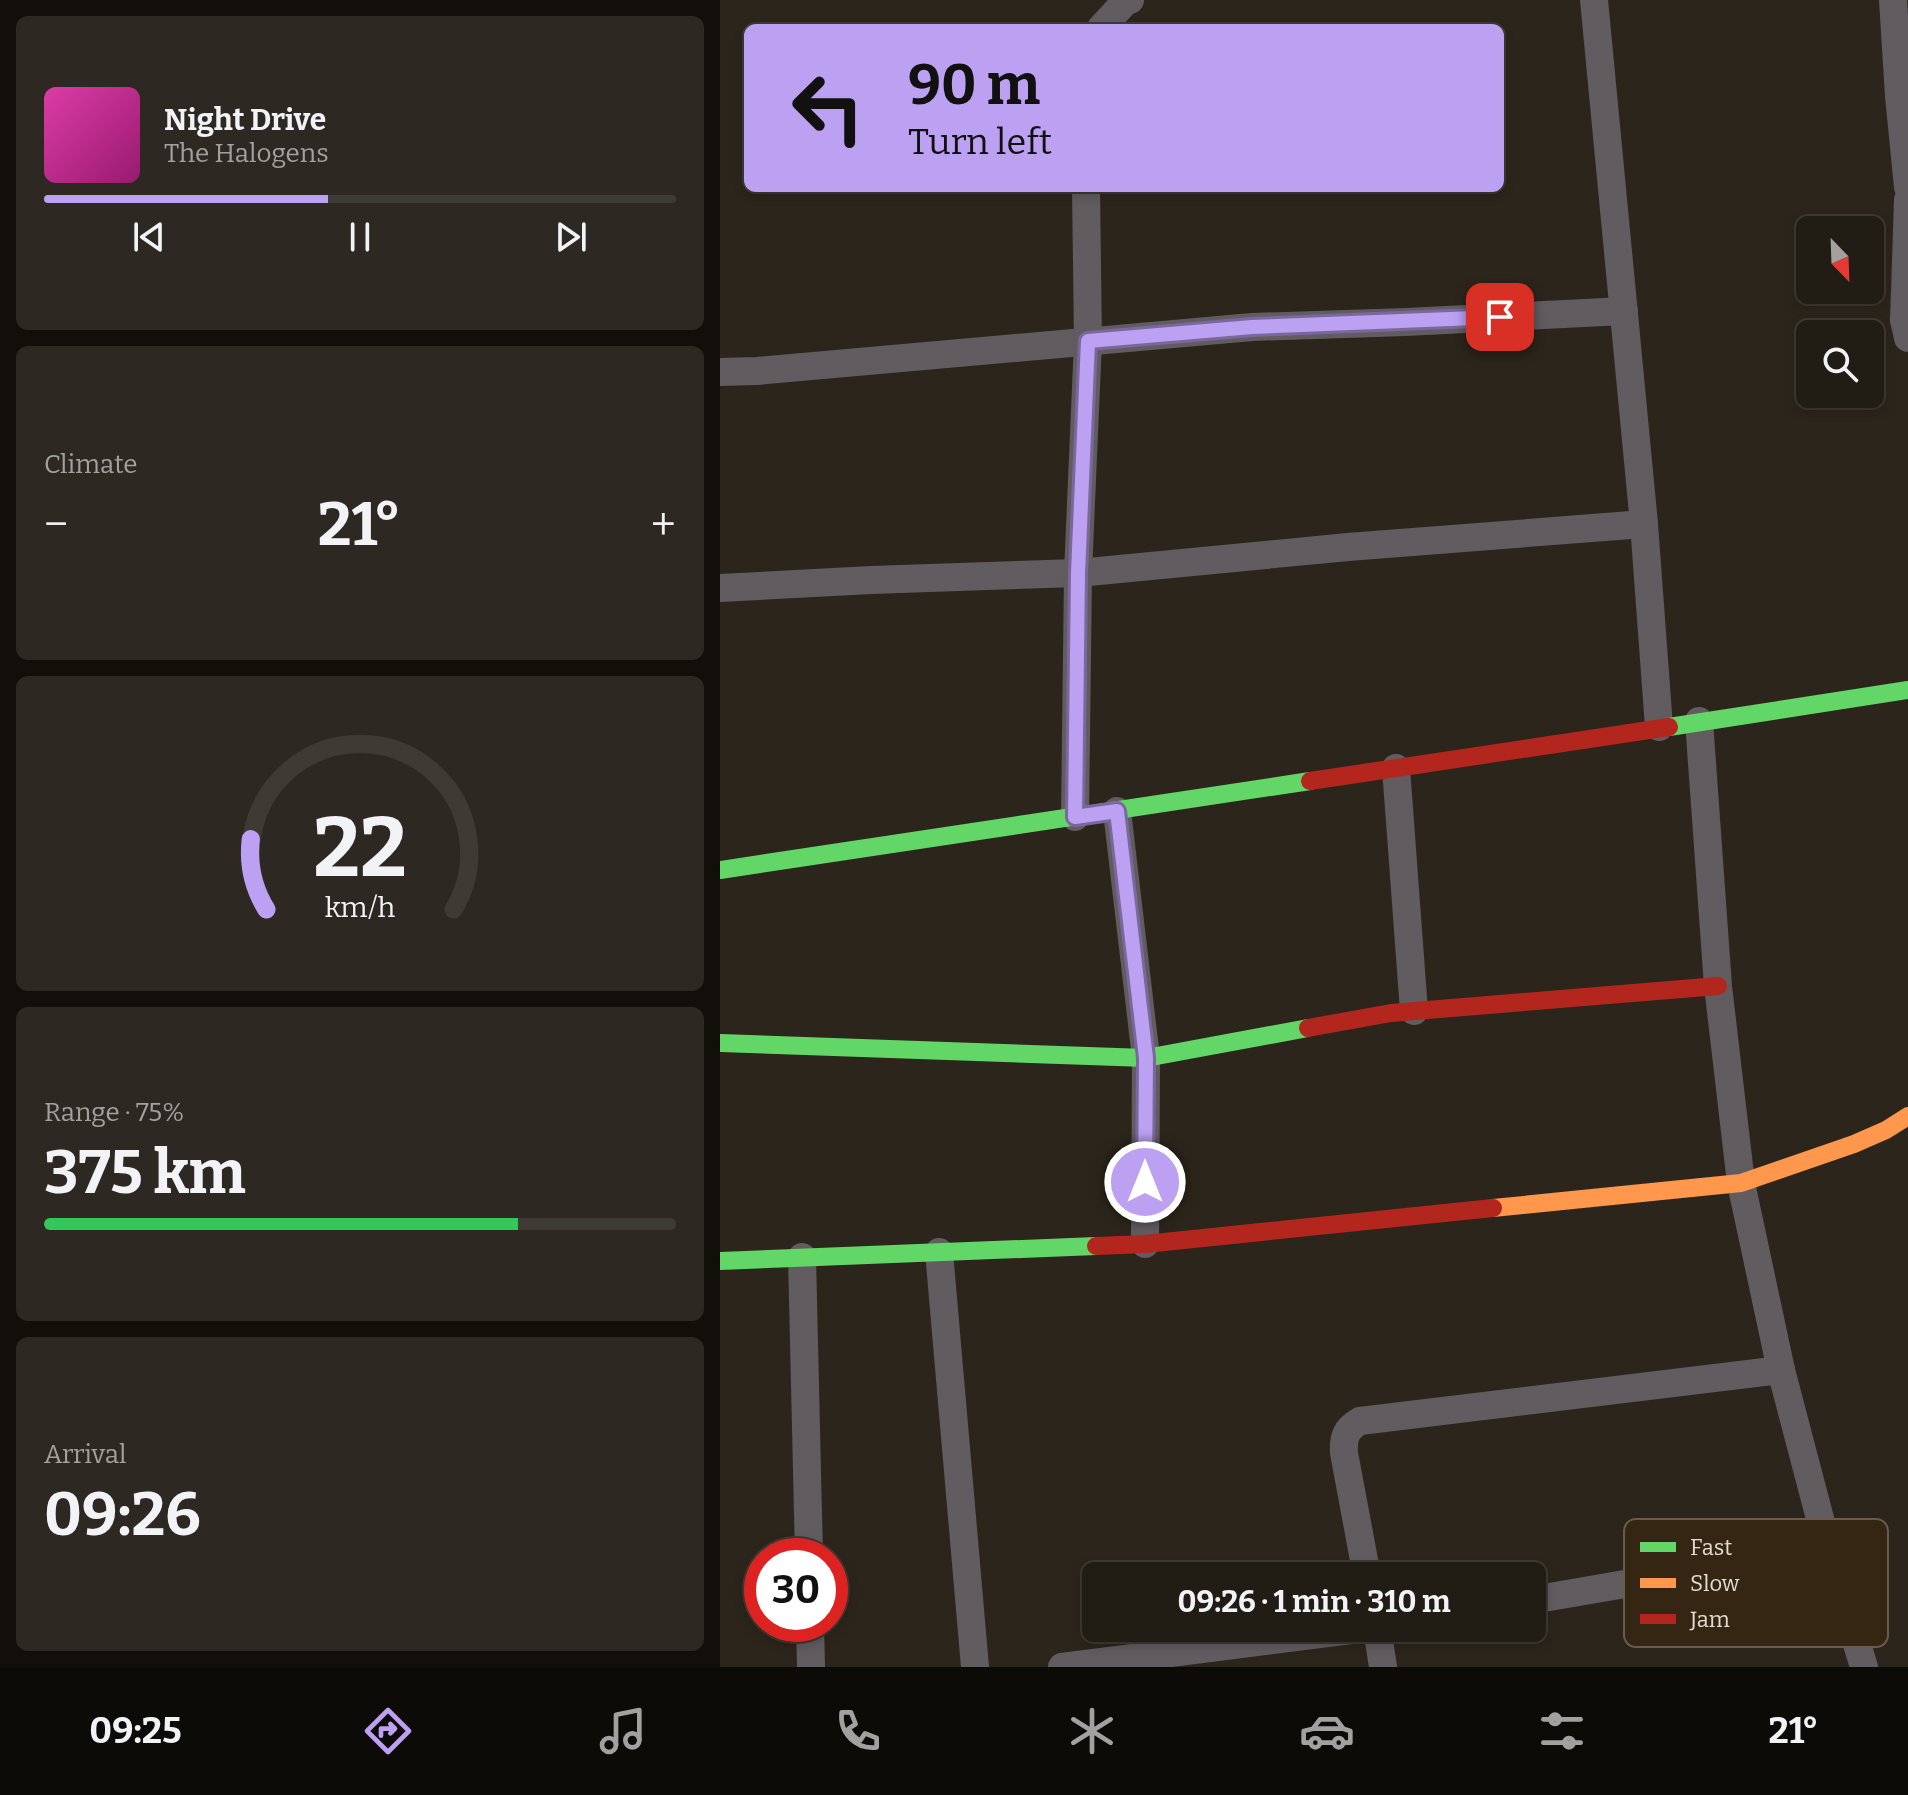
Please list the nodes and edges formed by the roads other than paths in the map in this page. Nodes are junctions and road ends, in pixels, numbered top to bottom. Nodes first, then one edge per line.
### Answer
1 (1130, 0) edge
2 (1594, 0) edge
3 (1893, 0) edge
4 (1105, 24) edge
5 (1908, 187) edge
6 (1086, 192) edge
7 (1908, 200) edge
8 (1624, 311) junction
9 (1908, 338) edge
10 (1088, 341) junction
11 (720, 372) edge
12 (1644, 524) junction
13 (1078, 573) junction
14 (720, 588) edge
15 (1908, 690) edge
16 (1699, 721) junction
17 (1659, 727) junction
18 (1396, 768) junction
19 (1117, 811) junction
20 (1075, 817) junction
21 (720, 870) edge
22 (1718, 986) junction
23 (1414, 1011) junction
24 (720, 1043) edge
25 (1146, 1058) junction
26 (1908, 1116) edge
27 (1741, 1183) junction
28 (1145, 1244) junction
29 (939, 1252) junction
30 (802, 1257) junction
31 (720, 1261) edge
32 (1781, 1370) junction
33 (1820, 1519) edge
34 (809, 1538) edge
35 (1364, 1562) edge
36 (1624, 1584) edge
37 (1546, 1598) edge
38 (810, 1642) edge
39 (1258, 1642) edge
40 (1379, 1642) edge
41 (1858, 1647) edge
42 (811, 1667) edge
43 (975, 1667) edge
44 (1062, 1667) edge
45 (1383, 1667) edge
46 (1864, 1667) edge

1 - 4 street
2 - 8 street
3 - 5 street
6 - 10 street
7 - 9 street
8 - 10 street
8 - 12 street
10 - 11 street
10 - 13 street
12 - 13 street
12 - 17 street
13 - 14 street
13 - 20 street
15 - 16 street
16 - 17 street
16 - 22 street
17 - 18 street
18 - 19 street
18 - 23 street
19 - 20 street
19 - 25 street
20 - 21 street
22 - 23 street
22 - 27 street
23 - 25 street
24 - 25 street
25 - 28 street
26 - 27 street
27 - 28 street
27 - 32 street
28 - 29 street
29 - 30 street
29 - 43 street
30 - 31 street
30 - 34 street
32 - 33 street
32 - 35 street
36 - 37 street
38 - 42 street
39 - 44 street
40 - 45 street
41 - 46 street

